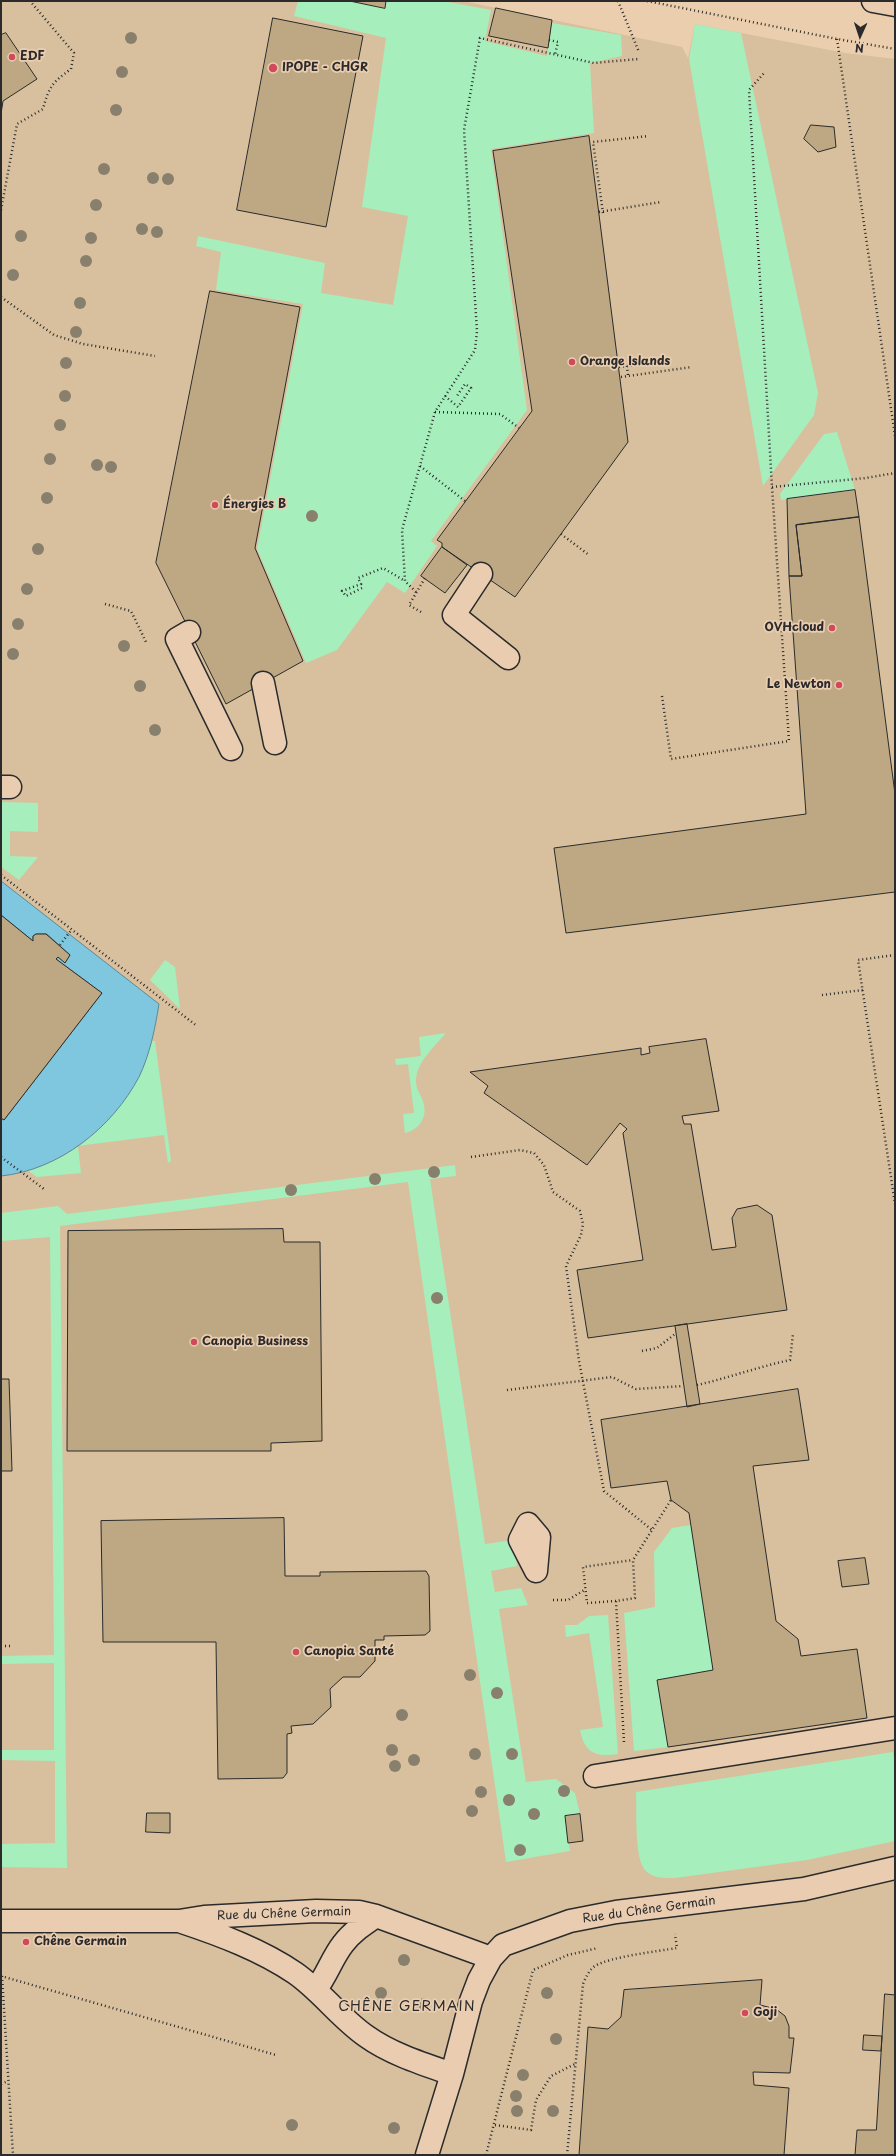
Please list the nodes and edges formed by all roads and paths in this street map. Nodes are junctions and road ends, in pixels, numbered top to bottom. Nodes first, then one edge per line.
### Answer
1 (30, 1) edge
2 (618, 1) edge
3 (647, 1) edge
4 (873, 1) edge
5 (895, 5) edge
6 (837, 39) junction
7 (549, 40) dead end
8 (895, 49) edge
9 (639, 52) dead end
10 (555, 55) junction
11 (638, 59) dead end
12 (765, 72) dead end
13 (649, 136) dead end
14 (661, 202) dead end
15 (1, 210) edge
16 (1, 297) edge
17 (155, 356) dead end
18 (654, 363) dead end
19 (627, 366) junction
20 (619, 367) dead end
21 (692, 367) dead end
22 (628, 376) junction
23 (621, 377) dead end
24 (445, 396) junction
25 (457, 396) dead end
26 (435, 412) junction
27 (519, 428) dead end
28 (895, 436) edge
29 (420, 466) junction
30 (895, 474) edge
31 (772, 487) junction
32 (465, 502) dead end
33 (561, 534) dead end
34 (589, 555) dead end
35 (481, 574) dead end
36 (424, 578) dead end
37 (405, 581) junction
38 (362, 588) dead end
39 (416, 592) junction
40 (421, 612) dead end
41 (190, 632) dead end
42 (508, 658) dead end
43 (263, 683) dead end
44 (662, 696) dead end
45 (275, 743) dead end
46 (231, 749) dead end
47 (1, 875) edge
48 (72, 929) junction
49 (60, 945) dead end
50 (895, 956) edge
51 (863, 990) junction
52 (822, 995) dead end
53 (197, 1026) dead end
54 (471, 1157) dead end
55 (1, 1158) edge
56 (44, 1189) dead end
57 (895, 1204) edge
58 (675, 1334) dead end
59 (793, 1334) dead end
60 (642, 1351) dead end
61 (583, 1380) junction
62 (697, 1385) dead end
63 (684, 1386) dead end
64 (507, 1390) dead end
65 (671, 1500) dead end
66 (528, 1524) dead end
67 (652, 1530) junction
68 (633, 1560) junction
69 (536, 1571) dead end
70 (586, 1588) junction
71 (553, 1600) dead end
72 (616, 1601) junction
73 (1, 1646) edge
74 (11, 1646) dead end
75 (895, 1728) edge
76 (626, 1771) junction
77 (595, 1776) dead end
78 (895, 1868) edge
79 (672, 1906) junction
80 (376, 1916) junction
81 (1, 1921) edge
82 (179, 1921) junction
83 (675, 1934) junction
84 (668, 1935) dead end
85 (599, 1948) dead end
86 (491, 1958) junction
87 (1, 1976) edge
88 (316, 1989) junction
89 (276, 2055) dead end
90 (575, 2064) junction
91 (452, 2074) junction
92 (8, 2081) junction
93 (1, 2084) edge
94 (495, 2125) junction
95 (12, 2155) edge
96 (427, 2155) edge
97 (486, 2155) edge
98 (567, 2155) edge

1 - 15 path
2 - 9 path
3 - 6 path
4 - 5 street
6 - 8 path
6 - 28 path
7 - 10 path
10 - 11 path
10 - 24 path
12 - 31 path
13 - 14 path
16 - 17 path
18 - 19 path
19 - 20 path
19 - 22 path
21 - 22 path
22 - 23 path
24 - 25 path
24 - 26 path
26 - 27 path
26 - 29 path
29 - 32 path
29 - 37 path
30 - 31 path
31 - 44 path
33 - 34 path
35 - 42 street
36 - 39 path
37 - 38 path
37 - 39 path
39 - 40 path
41 - 46 street
43 - 45 street
47 - 48 path
48 - 49 path
48 - 53 path
50 - 51 path
51 - 52 path
51 - 57 path
54 - 61 path
55 - 56 path
58 - 60 path
59 - 62 path
61 - 63 path
61 - 64 path
61 - 67 path
65 - 67 path
66 - 69 street
67 - 68 path
68 - 70 path
68 - 72 path
70 - 71 path
70 - 72 path
72 - 76 path
73 - 74 path
75 - 76 street
76 - 77 street
78 - 79 street, Rue du Chêne Germain
79 - 83 path
79 - 86 street, Rue du Chêne Germain
80 - 82 street, Rue du Chêne Germain
80 - 86 street, Rue du Chêne Germain
80 - 88 street
81 - 82 street, Rue du Chêne Germain
82 - 88 street, Rue du Chêne Germain
83 - 84 path
83 - 90 path
85 - 94 path
86 - 91 street
87 - 89 path
87 - 92 path
88 - 91 street, Rue du Chêne Germain
90 - 94 path
90 - 98 path
91 - 96 street
92 - 93 path
92 - 95 path
94 - 97 path

